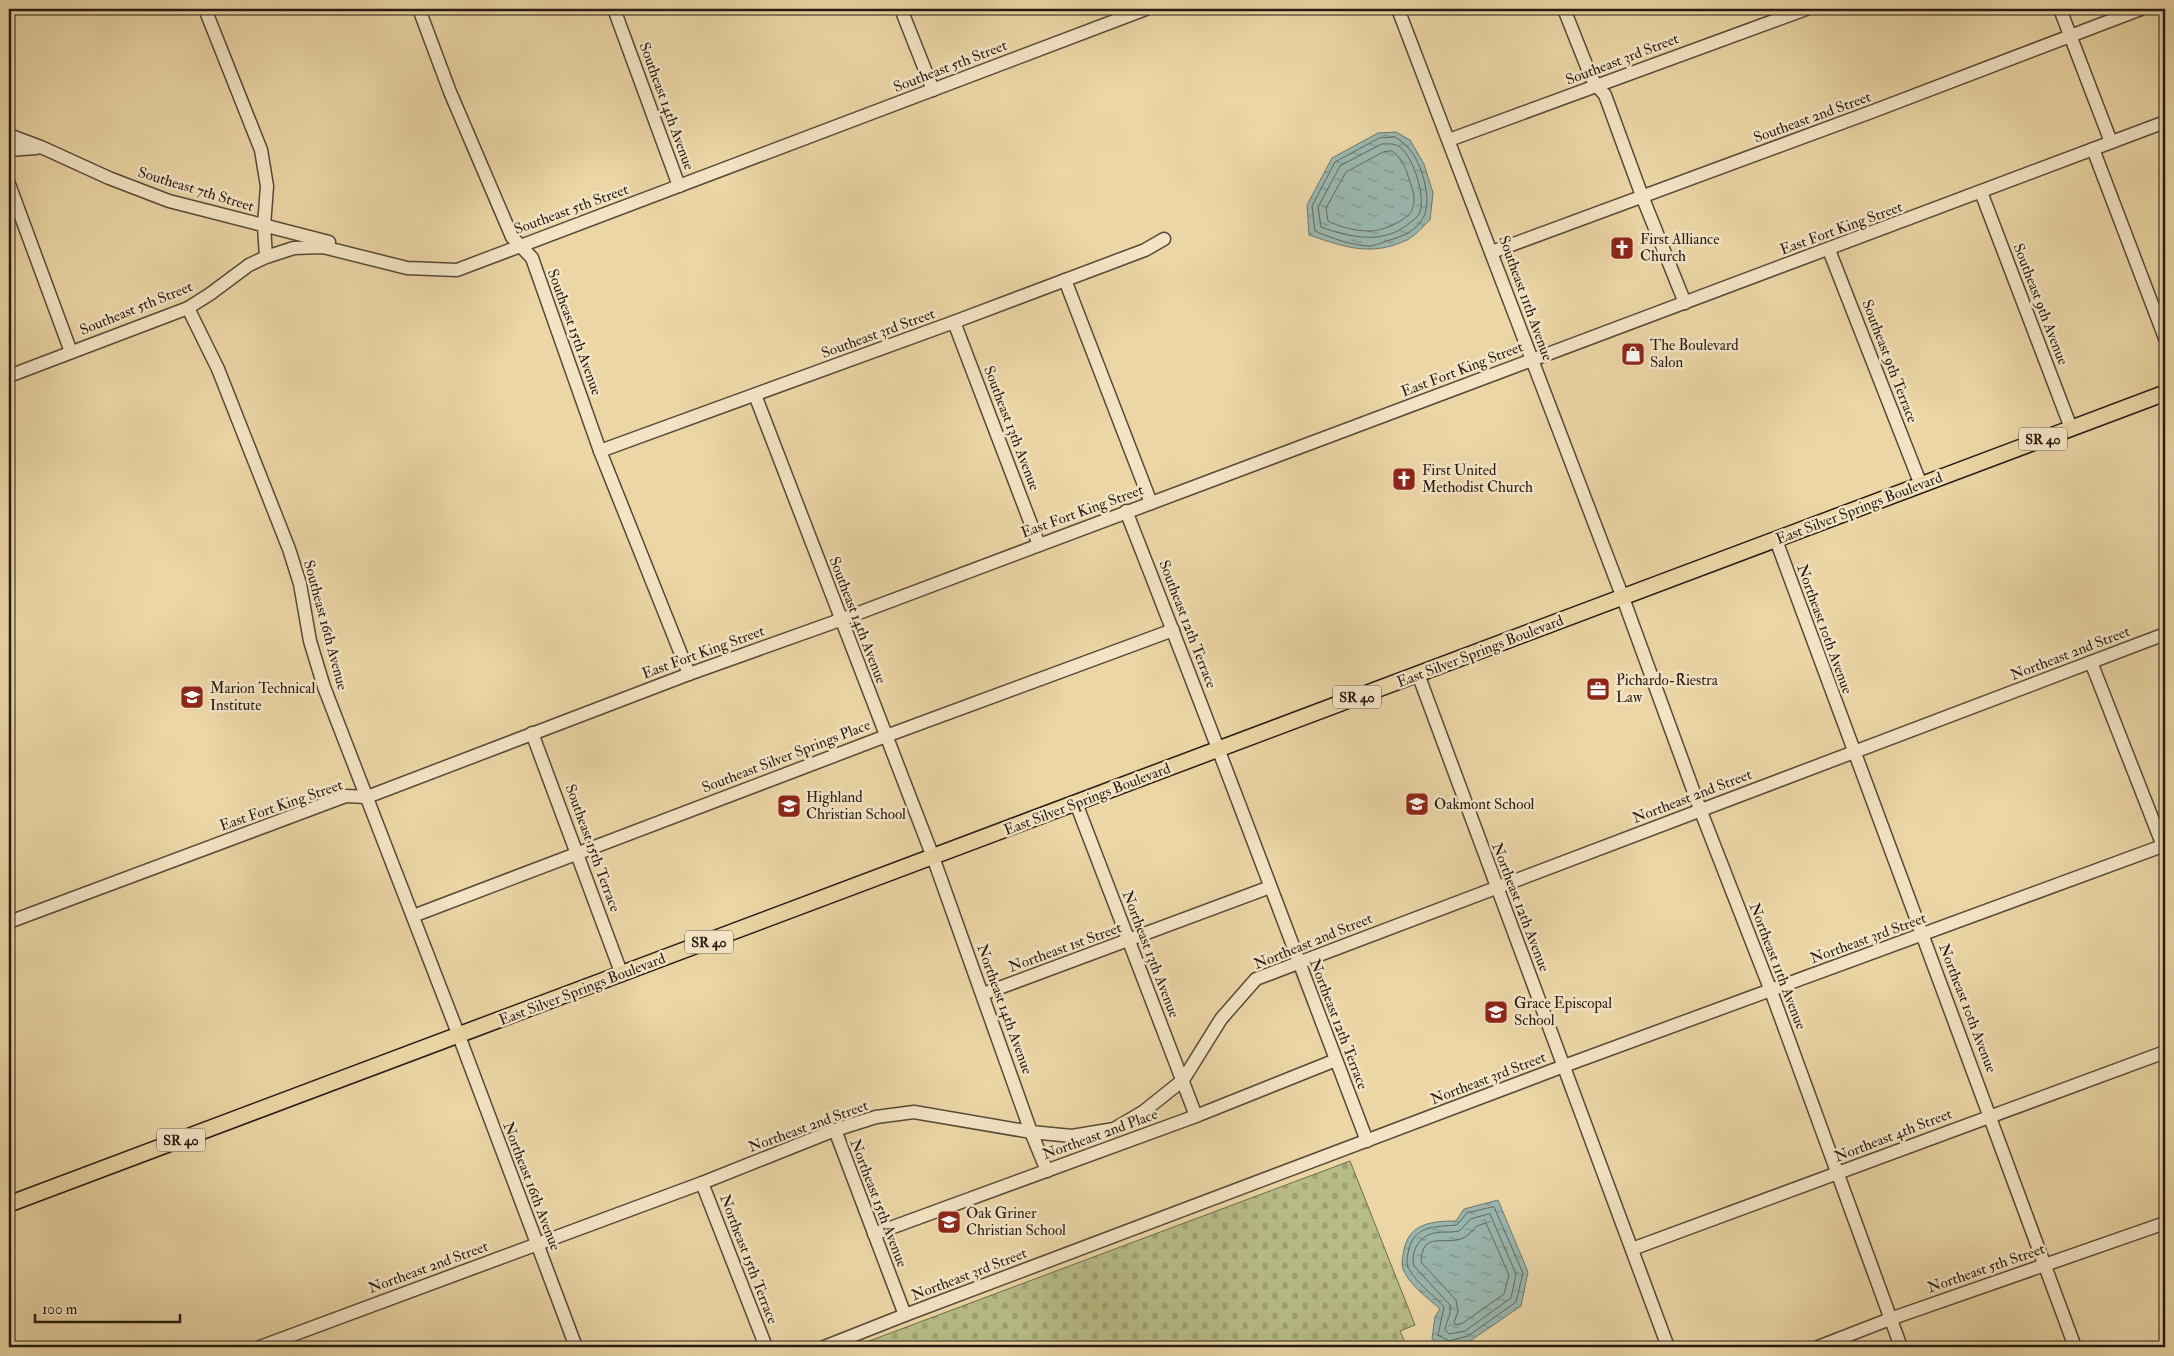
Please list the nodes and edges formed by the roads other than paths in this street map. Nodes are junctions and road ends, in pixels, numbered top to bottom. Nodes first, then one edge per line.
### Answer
1 (205, 9) edge
2 (419, 9) edge
3 (614, 9) edge
4 (901, 9) edge
5 (1146, 9) edge
6 (1398, 9) edge
7 (1564, 9) edge
8 (1806, 9) edge
9 (2060, 9) edge
10 (2141, 9) edge
11 (2071, 37) junction
12 (1597, 86) junction
13 (933, 90) junction
14 (2165, 122) edge
15 (9, 136) edge
16 (1449, 140) junction
17 (2111, 142) junction
18 (41, 148) junction
19 (2093, 149) junction
20 (9, 150) edge
21 (9, 184) edge
22 (680, 186) junction
23 (1981, 192) junction
24 (1642, 196) junction
25 (264, 226) junction
26 (1164, 239) dead end
27 (518, 246) junction
28 (1829, 250) junction
29 (344, 252) junction
30 (1492, 252) junction
31 (266, 257) junction
32 (1066, 280) junction
33 (1685, 303) junction
34 (188, 308) junction
35 (954, 322) junction
36 (2165, 338) edge
37 (71, 352) junction
38 (1531, 360) junction
39 (9, 376) edge
40 (2165, 393) edge
41 (755, 395) junction
42 (2071, 428) junction
43 (600, 451) junction
44 (1921, 485) junction
45 (1151, 503) junction
46 (1126, 511) junction
47 (1776, 540) junction
48 (1039, 545) junction
49 (1623, 598) junction
50 (840, 620) junction
51 (1173, 630) junction
52 (2165, 634) edge
53 (2091, 662) junction
54 (689, 674) junction
55 (1418, 674) junction
56 (532, 733) junction
57 (886, 736) junction
58 (1220, 749) junction
59 (1853, 753) junction
60 (367, 797) junction
61 (1076, 803) junction
62 (1700, 810) junction
63 (2164, 846) edge
64 (578, 853) junction
65 (933, 857) junction
66 (1270, 887) junction
67 (1496, 887) junction
68 (413, 916) junction
69 (9, 922) edge
70 (1923, 935) junction
71 (1128, 941) junction
72 (1298, 962) junction
73 (622, 974) junction
74 (1771, 991) junction
75 (983, 994) junction
76 (459, 1036) junction
77 (2165, 1052) edge
78 (1336, 1060) junction
79 (1564, 1066) junction
80 (1183, 1080) junction
81 (1196, 1116) junction
82 (1991, 1116) junction
83 (1118, 1126) junction
84 (835, 1130) junction
85 (1032, 1132) junction
86 (1367, 1141) junction
87 (1124, 1142) junction
88 (1047, 1170) junction
89 (1837, 1174) junction
90 (702, 1184) junction
91 (9, 1204) edge
92 (2165, 1222) edge
93 (874, 1234) junction
94 (536, 1244) junction
95 (1632, 1249) junction
96 (2044, 1265) junction
97 (904, 1315) junction
98 (1890, 1319) junction
99 (260, 1347) edge
100 (576, 1347) edge
101 (766, 1347) edge
102 (824, 1347) edge
103 (1668, 1347) edge
104 (1818, 1347) edge
105 (1901, 1347) edge
106 (2075, 1347) edge

1 - 25 street
2 - 27 street, Southeast 15th Avenue
3 - 22 street, Southeast 14th Avenue
4 - 13 street
5 - 13 street, Southeast 5th Street
6 - 16 street, Southeast 11th Avenue
7 - 12 street
8 - 12 street, Southeast 3rd Street
9 - 11 street
10 - 11 street, Southeast 2nd Street
11 - 17 street
11 - 24 street, Southeast 2nd Street
12 - 16 street, Southeast 3rd Street
12 - 24 street
13 - 22 street, Southeast 5th Street
14 - 17 street, East Fort King Street
15 - 18 street, Southeast 7th Street
16 - 30 street, Southeast 11th Avenue
17 - 19 street, East Fort King Street
18 - 20 street, Southeast 7th Street
18 - 25 street, Southeast 7th Street
19 - 23 street, East Fort King Street
19 - 36 street
21 - 37 street
22 - 27 street, Southeast 5th Street
23 - 28 street, East Fort King Street
23 - 42 street, Southeast 9th Avenue
24 - 30 street, Southeast 2nd Street
24 - 33 street
25 - 29 street, Southeast 7th Street
25 - 31 street
26 - 32 street, Southeast 3rd Street
27 - 29 street, Southeast 5th Street
27 - 43 street, Southeast 15th Avenue
28 - 33 street, East Fort King Street
28 - 44 street, Southeast 9th Terrace
29 - 31 street, Southeast 5th Street
30 - 38 street, Southeast 11th Avenue
31 - 34 street, Southeast 5th Street
32 - 35 street, Southeast 3rd Street
32 - 45 street
33 - 38 street, East Fort King Street
34 - 37 street, Southeast 5th Street
34 - 60 street, Southeast 16th Avenue
35 - 41 street, Southeast 3rd Street
35 - 48 street, Southeast 13th Avenue
37 - 39 street, Southeast 5th Street
38 - 45 street, East Fort King Street
38 - 49 street, Southeast 11th Avenue
40 - 42 main road, East Silver Springs Boulevard / SR 40
41 - 43 street, Southeast 3rd Street
41 - 50 street, Southeast 14th Avenue
42 - 44 main road, East Silver Springs Boulevard / SR 40
43 - 54 street, Southeast 15th Avenue
44 - 47 main road, East Silver Springs Boulevard / SR 40
45 - 46 street, East Fort King Street
46 - 48 street, East Fort King Street
46 - 51 street, Southeast 12th Terrace
47 - 49 main road, East Silver Springs Boulevard / SR 40
47 - 59 street, Northeast 10th Avenue
48 - 50 street, East Fort King Street
49 - 55 main road, East Silver Springs Boulevard / SR 40
49 - 62 street, Northeast 11th Avenue
50 - 54 street, East Fort King Street
50 - 57 street, Southeast 14th Avenue
51 - 57 street, Southeast Silver Springs Place
51 - 58 street, Southeast 12th Terrace
52 - 53 street, Northeast 2nd Street
53 - 59 street, Northeast 2nd Street
53 - 63 street
54 - 56 street, East Fort King Street
55 - 58 main road, East Silver Springs Boulevard / SR 40
55 - 67 street, Northeast 12th Avenue
56 - 60 street, East Fort King Street
56 - 64 street, Southeast 15th Terrace
57 - 64 street, Southeast Silver Springs Place
57 - 65 street, Southeast 14th Avenue
58 - 61 main road, East Silver Springs Boulevard / SR 40
58 - 66 street, Northeast 12th Terrace
59 - 62 street, Northeast 2nd Street
59 - 70 street, Northeast 10th Avenue
60 - 68 street, Southeast 16th Avenue
60 - 69 street, East Fort King Street
61 - 65 main road, East Silver Springs Boulevard / SR 40
61 - 71 street, Northeast 13th Avenue
62 - 67 street, Northeast 2nd Street
62 - 74 street, Northeast 11th Avenue
63 - 70 street, Northeast 3rd Street
64 - 68 street, Southeast Silver Springs Place
64 - 73 street, Southeast 15th Terrace
65 - 73 main road, East Silver Springs Boulevard / SR 40
65 - 75 street, Northeast 14th Avenue
66 - 71 street, Northeast 1st Street
66 - 72 street, Northeast 12th Terrace
67 - 72 street, Northeast 2nd Street
67 - 79 street, Northeast 12th Avenue
68 - 76 street, Southeast 16th Avenue
70 - 74 street, Northeast 3rd Street
70 - 82 street, Northeast 10th Avenue
71 - 75 street, Northeast 1st Street
71 - 80 street, Northeast 13th Avenue
72 - 78 street, Northeast 12th Terrace
72 - 80 street, Northeast 2nd Street
73 - 76 main road, East Silver Springs Boulevard / SR 40
74 - 79 street, Northeast 3rd Street
74 - 89 street, Northeast 11th Avenue
75 - 85 street, Northeast 14th Avenue
76 - 91 main road, East Silver Springs Boulevard / SR 40
76 - 94 street, Northeast 16th Avenue
77 - 82 street, Northeast 4th Street
78 - 81 street, Northeast 2nd Place
78 - 86 street, Northeast 12th Terrace
79 - 86 street, Northeast 3rd Street
79 - 95 street, Northeast 12th Avenue
80 - 81 street, Northeast 13th Avenue
80 - 83 street, Northeast 2nd Street
81 - 87 street, Northeast 2nd Place
82 - 89 street, Northeast 4th Street
82 - 96 street, Northeast 10th Avenue
83 - 85 street, Northeast 2nd Street
83 - 87 street
84 - 85 street, Northeast 2nd Street
84 - 90 street, Northeast 2nd Street
84 - 93 street, Northeast 15th Avenue
85 - 88 street, Northeast 14th Avenue
86 - 97 street, Northeast 3rd Street
87 - 88 street, Northeast 2nd Place
88 - 93 street, Northeast 2nd Place
89 - 95 street, Northeast 4th Street
89 - 98 street, Northeast 11th Avenue
90 - 94 street, Northeast 2nd Street
90 - 101 street, Northeast 15th Terrace
92 - 96 street, Northeast 5th Street
93 - 97 street, Northeast 15th Avenue
94 - 99 street, Northeast 2nd Street
94 - 100 street, Northeast 16th Avenue
95 - 103 street, Northeast 12th Avenue
96 - 98 street, Northeast 5th Street
96 - 106 street, Northeast 10th Avenue
97 - 102 street, Northeast 3rd Street
98 - 104 street, Northeast 5th Street
98 - 105 street, Northeast 11th Avenue

